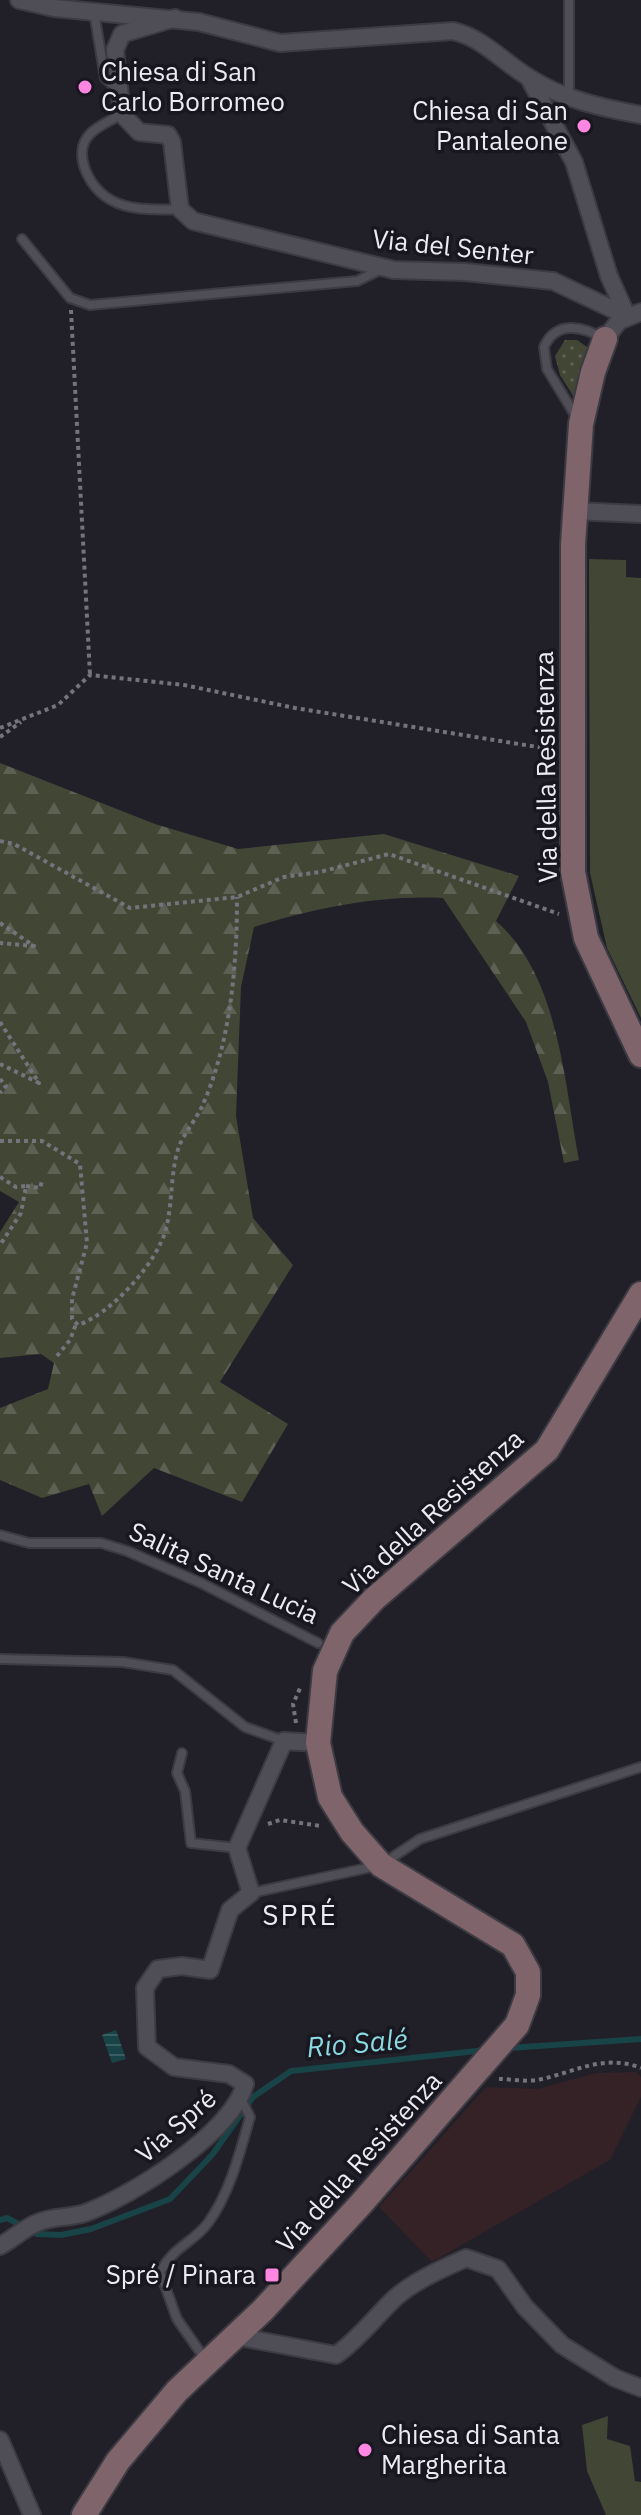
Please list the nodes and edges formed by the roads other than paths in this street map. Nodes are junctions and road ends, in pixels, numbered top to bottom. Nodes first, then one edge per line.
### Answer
1 (19, 0) edge
2 (569, 0) edge
3 (94, 12) junction
4 (175, 18) junction
5 (529, 78) junction
6 (120, 91) junction
7 (569, 98) junction
8 (122, 114) junction
9 (641, 115) edge
10 (180, 209) junction
11 (22, 239) dead end
12 (385, 267) junction
13 (634, 314) edge
14 (605, 339) junction
15 (581, 424) junction
16 (575, 511) junction
17 (641, 514) edge
18 (641, 1055) edge
19 (641, 1294) edge
20 (0, 1535) edge
21 (325, 1647) junction
22 (0, 1659) edge
23 (284, 1741) junction
24 (318, 1743) junction
25 (182, 1753) dead end
26 (641, 1767) edge
27 (237, 1848) junction
28 (381, 1865) junction
29 (251, 1893) junction
30 (241, 2099) junction
31 (7, 2242) edge
32 (235, 2336) junction
33 (206, 2360) junction
34 (641, 2388) edge
35 (0, 2440) edge
36 (32, 2515) edge
37 (84, 2515) edge

1 - 3 street
2 - 7 lane
3 - 4 street
3 - 6 lane
4 - 5 street
4 - 6 street
5 - 7 street
5 - 13 street
6 - 8 street
7 - 9 street
8 - 10 street
8 - 10 lane, Via del Senter
10 - 12 street, Via del Senter
11 - 12 lane
12 - 13 street, Via del Senter
13 - 14 street
14 - 15 street, Via della Resistenza
14 - 15 lane
15 - 16 street, Via della Resistenza
16 - 17 street
16 - 18 street, Via della Resistenza
19 - 21 street, Via della Resistenza
20 - 21 lane, Salita Santa Lucia
21 - 24 street, Via della Resistenza
22 - 23 lane
23 - 24 street
23 - 27 street
24 - 28 street, Via della Resistenza
25 - 27 lane
26 - 28 lane
27 - 29 street
28 - 29 lane
28 - 32 street, Via della Resistenza
29 - 30 street, Via Spré
30 - 31 street, Via Spré
30 - 33 lane
32 - 33 street, Via della Resistenza
32 - 34 street
33 - 37 street, Via della Resistenza
35 - 36 street

